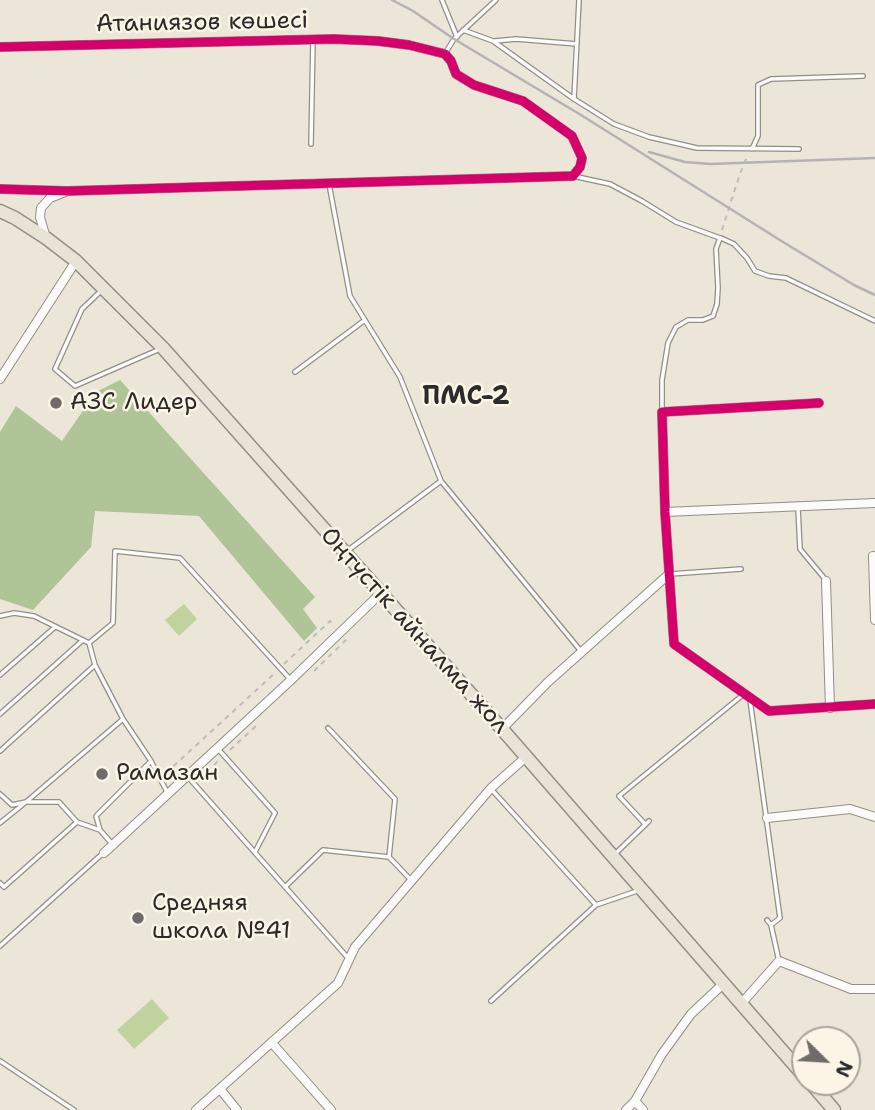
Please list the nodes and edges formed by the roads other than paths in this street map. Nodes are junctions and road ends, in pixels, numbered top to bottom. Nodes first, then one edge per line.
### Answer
1 (442, 0) edge
2 (496, 0) edge
3 (579, 0) edge
4 (464, 30) junction
5 (457, 37) junction
6 (313, 40) junction
7 (493, 41) junction
8 (576, 44) junction
9 (0, 47) edge
10 (445, 54) junction
11 (863, 76) dead end
12 (573, 99) junction
13 (311, 144) dead end
14 (752, 149) junction
15 (799, 149) dead end
16 (573, 176) junction
17 (329, 184) junction
18 (0, 189) edge
19 (67, 191) junction
20 (0, 211) edge
21 (46, 238) junction
22 (720, 238) junction
23 (76, 261) junction
24 (104, 288) junction
25 (365, 320) junction
26 (875, 321) edge
27 (163, 348) junction
28 (295, 372) dead end
29 (0, 379) edge
30 (818, 403) dead end
31 (662, 412) junction
32 (441, 481) junction
33 (875, 503) edge
34 (798, 506) junction
35 (665, 512) junction
36 (345, 553) junction
37 (874, 556) edge
38 (741, 569) dead end
39 (669, 575) junction
40 (826, 581) joint
41 (381, 593) junction
42 (0, 615) edge
43 (875, 620) edge
44 (55, 626) junction
45 (83, 640) junction
46 (89, 643) junction
47 (582, 652) junction
48 (95, 665) junction
49 (0, 675) edge
50 (291, 680) junction
51 (747, 696) junction
52 (875, 705) edge
53 (830, 708) junction
54 (0, 714) edge
55 (123, 719) junction
56 (328, 728) dead end
57 (502, 729) junction
58 (218, 748) junction
59 (0, 751) edge
60 (526, 757) junction
61 (151, 761) junction
62 (188, 776) junction
63 (491, 788) junction
64 (0, 794) edge
65 (168, 794) junction
66 (26, 802) junction
67 (875, 817) edge
68 (767, 818) junction
69 (77, 822) junction
70 (0, 823) edge
71 (100, 830) junction
72 (113, 845) junction
73 (255, 852) junction
74 (104, 853) joint
75 (612, 856) junction
76 (389, 857) junction
77 (411, 880) junction
78 (0, 883) edge
79 (285, 887) junction
80 (641, 889) junction
81 (596, 905) junction
82 (767, 920) dead end
83 (771, 925) junction
84 (0, 946) edge
85 (349, 959) junction
86 (779, 961) junction
87 (723, 984) junction
88 (875, 989) edge
89 (491, 1001) dead end
90 (741, 1004) junction
91 (272, 1043) junction
92 (0, 1060) edge
93 (791, 1061) edge
94 (219, 1089) junction
95 (822, 1096) edge
96 (635, 1101) junction
97 (74, 1110) edge
98 (196, 1110) edge
99 (237, 1110) edge
100 (331, 1110) edge
101 (626, 1110) edge
102 (643, 1110) edge
103 (834, 1110) edge

1 - 5 lane
2 - 4 lane
3 - 8 lane
4 - 5 lane
4 - 7 lane
5 - 10 lane
6 - 9 street, Атаниязов көшесі
6 - 10 street, Атаниязов көшесі
6 - 13 lane
7 - 8 lane
7 - 12 lane
8 - 12 lane
10 - 16 street
11 - 14 lane
12 - 14 lane
14 - 15 lane
16 - 17 street
16 - 22 lane
17 - 19 street
17 - 25 lane
18 - 19 street
19 - 21 street
20 - 21 highway, Оңтүстік айналма жол
21 - 23 highway, Оңтүстік айналма жол
22 - 26 lane
22 - 31 lane
23 - 24 highway, Оңтүстік айналма жол
23 - 29 street
24 - 27 highway, Оңтүстік айналма жол
24 - 27 lane
25 - 28 lane
25 - 32 lane
27 - 36 highway, Оңтүстік айналма жол
30 - 31 street
31 - 35 street
32 - 36 lane
32 - 47 lane
33 - 34 street
34 - 35 street
34 - 40 lane
35 - 39 street
36 - 41 highway, Оңтүстік айналма жол
37 - 43 street
38 - 39 lane
39 - 47 street
39 - 51 street
40 - 53 street
41 - 50 street
41 - 57 highway, Оңтүстік айналма жол
42 - 44 lane
44 - 45 lane
44 - 49 lane
45 - 46 lane
45 - 54 lane
46 - 48 lane
46 - 50 lane
47 - 57 street
48 - 55 lane
48 - 59 lane
50 - 58 street
51 - 53 street
51 - 68 lane
51 - 75 lane
52 - 53 street
55 - 61 lane
55 - 66 lane
56 - 76 lane
57 - 60 highway, Оңтүстік айналма жол
58 - 62 street
58 - 73 lane
60 - 63 street
60 - 75 highway, Оңтүстік айналма жол
61 - 65 lane
61 - 71 lane
62 - 65 street
62 - 73 lane
63 - 77 street
63 - 81 lane
64 - 66 lane
65 - 72 street
66 - 69 lane
66 - 70 lane
67 - 68 street
68 - 83 lane
69 - 71 lane
69 - 78 lane
71 - 72 lane
72 - 74 street
73 - 79 lane
74 - 84 lane
75 - 80 highway, Оңтүстік айналма жол
76 - 77 lane
76 - 79 lane
77 - 85 street
79 - 85 lane
80 - 81 lane
80 - 87 highway, Оңтүстік айналма жол
81 - 89 lane
82 - 83 lane
83 - 86 lane
85 - 91 street
86 - 88 street
86 - 90 street
87 - 90 highway, Оңтүстік айналма жол
87 - 96 street
90 - 93 highway, Оңтүстік айналма жол
91 - 94 street
91 - 100 street
92 - 97 lane
94 - 98 street
94 - 99 street
95 - 103 highway
96 - 101 street
96 - 102 street

